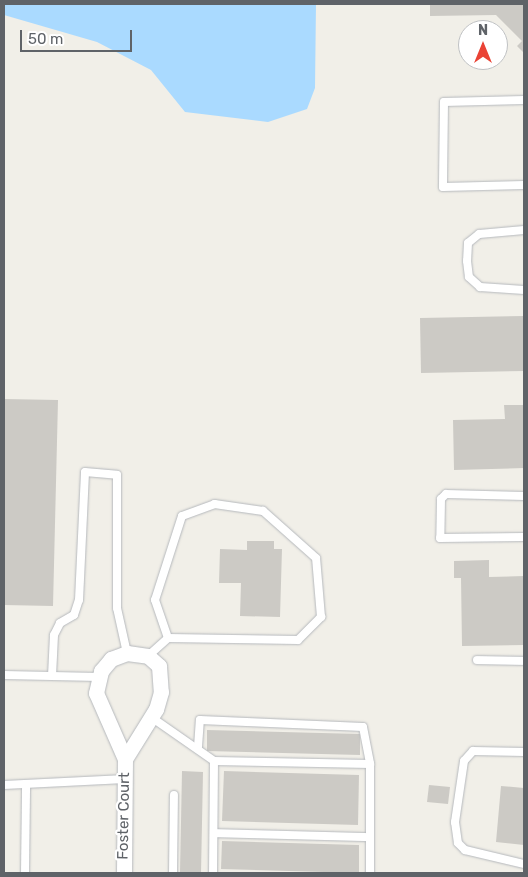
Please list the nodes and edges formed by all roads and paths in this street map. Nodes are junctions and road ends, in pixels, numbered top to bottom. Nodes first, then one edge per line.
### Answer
1 (524, 100) edge
2 (524, 185) edge
3 (524, 230) edge
4 (524, 290) edge
5 (524, 496) edge
6 (524, 537) edge
7 (168, 638) junction
8 (127, 653) junction
9 (148, 656) junction
10 (477, 660) dead end
11 (524, 661) edge
12 (4, 675) edge
13 (52, 676) junction
14 (99, 677) junction
15 (151, 717) junction
16 (198, 747) junction
17 (524, 752) edge
18 (125, 759) junction
19 (214, 761) junction
20 (370, 764) junction
21 (125, 779) junction
22 (4, 785) edge
23 (26, 785) junction
24 (174, 795) dead end
25 (214, 833) junction
26 (369, 837) junction
27 (524, 864) edge
28 (25, 873) edge
29 (124, 873) edge
30 (173, 873) edge
31 (213, 873) edge
32 (370, 873) edge

1 - 2 lane
3 - 4 lane
5 - 6 lane
7 - 7 lane
7 - 9 lane
8 - 9 street
8 - 13 lane
8 - 14 street
9 - 15 street, Foster Court
10 - 11 lane
12 - 13 lane
13 - 14 lane
14 - 18 street, Foster Court
15 - 16 lane
15 - 18 street, Foster Court
16 - 19 lane
16 - 20 lane
17 - 27 lane
18 - 21 street, Foster Court
19 - 20 lane
19 - 25 lane
20 - 26 lane
21 - 23 lane
21 - 29 street, Foster Court
22 - 23 lane
23 - 28 lane
24 - 30 lane
25 - 26 lane
25 - 31 lane
26 - 32 lane

